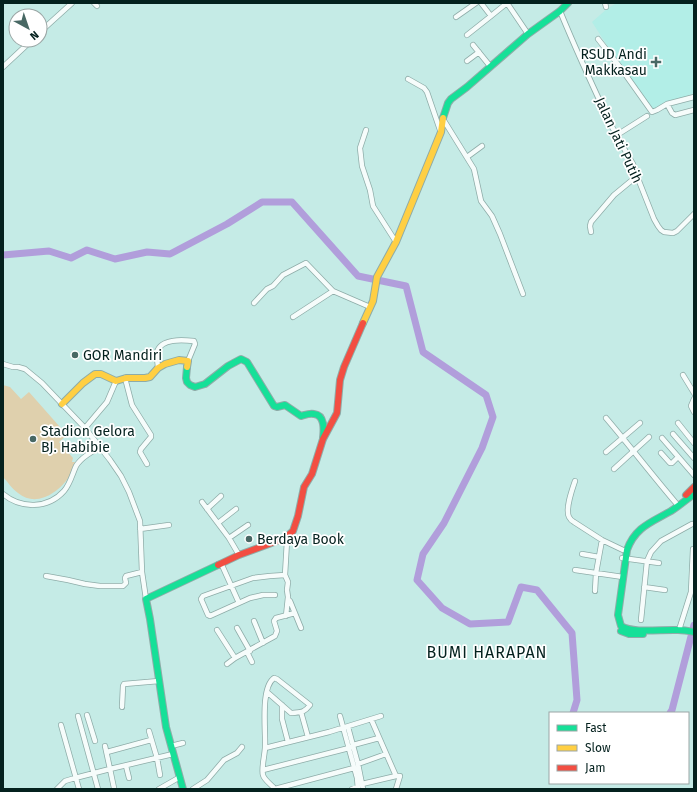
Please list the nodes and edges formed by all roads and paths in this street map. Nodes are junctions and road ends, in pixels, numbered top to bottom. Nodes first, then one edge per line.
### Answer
1 (72, 3) edge
2 (476, 3) edge
3 (481, 3) edge
4 (507, 3) edge
5 (568, 3) edge
6 (560, 12) junction
7 (491, 16) junction
8 (456, 17) dead end
9 (48, 25) edge
10 (528, 34) junction
11 (467, 35) dead end
12 (598, 39) dead end
13 (473, 45) dead end
14 (23, 48) edge
15 (479, 52) junction
16 (467, 61) dead end
17 (490, 66) junction
18 (3, 67) edge
19 (408, 79) dead end
20 (694, 96) edge
21 (667, 104) junction
22 (694, 110) edge
23 (647, 116) dead end
24 (443, 120) junction
25 (366, 130) dead end
26 (441, 132) junction
27 (618, 135) junction
28 (482, 146) dead end
29 (467, 157) junction
30 (637, 176) junction
31 (694, 214) edge
32 (591, 232) dead end
33 (396, 242) junction
34 (333, 291) junction
35 (523, 294) dead end
36 (254, 302) dead end
37 (372, 304) junction
38 (293, 317) dead end
39 (188, 361) junction
40 (4, 366) edge
41 (158, 368) junction
42 (683, 376) dead end
43 (125, 378) junction
44 (116, 381) junction
45 (694, 393) edge
46 (694, 399) edge
47 (62, 404) junction
48 (694, 412) edge
49 (606, 418) dead end
50 (640, 423) dead end
51 (678, 423) dead end
52 (85, 428) junction
53 (673, 434) dead end
54 (649, 437) dead end
55 (623, 438) junction
56 (662, 438) dead end
57 (323, 440) junction
58 (694, 442) edge
59 (100, 448) junction
60 (606, 452) dead end
61 (633, 452) junction
62 (661, 453) dead end
63 (678, 457) junction
64 (694, 458) edge
65 (147, 464) dead end
66 (614, 469) dead end
67 (694, 475) edge
68 (575, 481) dead end
69 (694, 491) edge
70 (3, 494) edge
71 (221, 496) dead end
72 (202, 502) dead end
73 (676, 503) junction
74 (207, 509) junction
75 (236, 509) dead end
76 (218, 523) junction
77 (642, 524) junction
78 (692, 524) dead end
79 (169, 525) dead end
80 (248, 525) dead end
81 (140, 529) junction
82 (229, 538) junction
83 (286, 538) junction
84 (602, 540) junction
85 (693, 549) dead end
86 (623, 550) junction
87 (582, 554) dead end
88 (239, 555) junction
89 (599, 557) junction
90 (624, 558) junction
91 (647, 561) junction
92 (221, 563) junction
93 (659, 563) dead end
94 (575, 570) dead end
95 (142, 572) junction
96 (596, 573) junction
97 (285, 575) junction
98 (46, 576) dead end
99 (621, 576) junction
100 (231, 586) junction
101 (644, 587) junction
102 (665, 590) dead end
103 (595, 591) dead end
104 (693, 592) edge
105 (275, 595) dead end
106 (288, 598) junction
107 (146, 599) junction
108 (239, 603) junction
109 (295, 613) junction
110 (286, 616) junction
111 (641, 620) dead end
112 (254, 621) dead end
113 (237, 628) dead end
114 (301, 628) dead end
115 (217, 630) dead end
116 (679, 630) junction
117 (692, 632) edge
118 (263, 643) junction
119 (248, 652) junction
120 (235, 658) junction
121 (252, 662) dead end
122 (227, 664) dead end
123 (159, 681) junction
124 (267, 692) junction
125 (282, 705) junction
126 (122, 707) dead end
127 (301, 712) junction
128 (86, 715) dead end
129 (78, 716) dead end
130 (340, 716) dead end
131 (381, 716) dead end
132 (371, 719) junction
133 (61, 725) dead end
134 (346, 727) junction
135 (149, 731) dead end
136 (93, 732) junction
137 (83, 734) junction
138 (308, 737) junction
139 (379, 738) junction
140 (151, 740) junction
141 (95, 741) dead end
142 (288, 742) junction
143 (183, 743) dead end
144 (105, 746) dead end
145 (171, 746) junction
146 (242, 747) dead end
147 (351, 747) junction
148 (265, 748) junction
149 (107, 752) junction
150 (173, 754) junction
151 (386, 754) junction
152 (157, 758) junction
153 (126, 766) junction
154 (356, 766) junction
155 (110, 769) junction
156 (263, 770) junction
157 (93, 773) junction
158 (160, 775) dead end
159 (396, 776) junction
160 (180, 777) junction
161 (75, 778) junction
162 (129, 778) dead end
163 (361, 787) edge
164 (114, 788) edge
165 (58, 789) edge
166 (79, 789) edge
167 (98, 789) edge
168 (159, 789) edge
169 (183, 789) edge
170 (193, 789) edge
171 (275, 789) edge
172 (352, 789) edge
173 (396, 789) edge

1 - 9 street
2 - 8 street
3 - 7 street
4 - 7 street
4 - 10 street
5 - 6 street
6 - 10 street
6 - 27 street, Jalan Jati Putih
7 - 11 street
10 - 17 street
12 - 21 street
13 - 15 street
14 - 18 street
15 - 16 street
15 - 17 street
17 - 24 street
19 - 26 street
20 - 21 street
21 - 22 street
23 - 27 street
24 - 26 street
24 - 29 street
25 - 33 street
26 - 33 street
27 - 30 street, Jalan Jati Putih
28 - 29 street
29 - 35 street
30 - 31 street, Jalan Jati Putih
30 - 32 street
33 - 37 street
34 - 36 street
34 - 37 street
34 - 38 street
37 - 57 street
39 - 41 street
39 - 41 street
39 - 57 street
40 - 47 street
41 - 43 street
42 - 45 street
43 - 44 street
43 - 65 street
44 - 47 street
44 - 52 street
46 - 48 street
47 - 52 street
49 - 55 street
50 - 55 street
51 - 58 street
52 - 59 street
53 - 64 street
54 - 61 street
55 - 60 street
55 - 61 street
56 - 63 street
57 - 83 street
59 - 70 street
59 - 81 street
61 - 66 street
61 - 73 street
62 - 63 street
63 - 67 street
68 - 84 street
69 - 73 street
69 - 77 street
71 - 74 street
72 - 74 street
73 - 77 street
74 - 76 street
75 - 76 street
76 - 82 street
77 - 86 street
77 - 90 street
78 - 91 street
79 - 81 street
80 - 82 street
81 - 95 street
82 - 88 street
83 - 88 street
83 - 97 street
84 - 86 street
84 - 89 street
85 - 104 street
86 - 90 street
87 - 89 street
88 - 92 street
89 - 96 street
90 - 91 street
90 - 99 street
91 - 93 street
91 - 101 street
92 - 100 street
92 - 107 street
94 - 96 street
95 - 98 street
95 - 107 street
96 - 99 street
96 - 103 street
97 - 100 street
97 - 106 street
99 - 116 street
100 - 108 street
100 - 108 street
101 - 102 street
101 - 111 street
104 - 116 street
105 - 108 street
106 - 109 street
106 - 110 street
107 - 123 street
109 - 110 street
109 - 114 street
110 - 118 street
112 - 118 street
113 - 119 street
115 - 120 street
116 - 117 street
118 - 119 street
119 - 120 street
119 - 121 street
120 - 122 street
123 - 126 street
123 - 145 street
124 - 125 street
124 - 127 street
124 - 148 street
125 - 127 street
125 - 142 street
127 - 138 street
128 - 136 street
129 - 137 street
130 - 134 street
131 - 132 street
132 - 134 street
132 - 139 street
133 - 161 street
134 - 138 street
134 - 147 street
135 - 140 street
136 - 137 street
136 - 141 street
137 - 157 street
138 - 142 street
139 - 147 street
139 - 151 street
140 - 149 street
140 - 152 street
142 - 148 street
143 - 145 street
144 - 149 street
145 - 150 street
146 - 170 street
147 - 154 street
147 - 156 street
148 - 156 street
149 - 155 street
150 - 152 street
150 - 160 street
151 - 154 street
151 - 159 street
152 - 153 street
152 - 158 street
153 - 155 street
153 - 162 street
154 - 163 street
154 - 171 street
155 - 157 street
155 - 164 street
156 - 171 street
157 - 161 street
157 - 167 street
159 - 163 street
159 - 173 street
160 - 168 street
160 - 169 street
161 - 165 street
161 - 166 street
163 - 172 street

